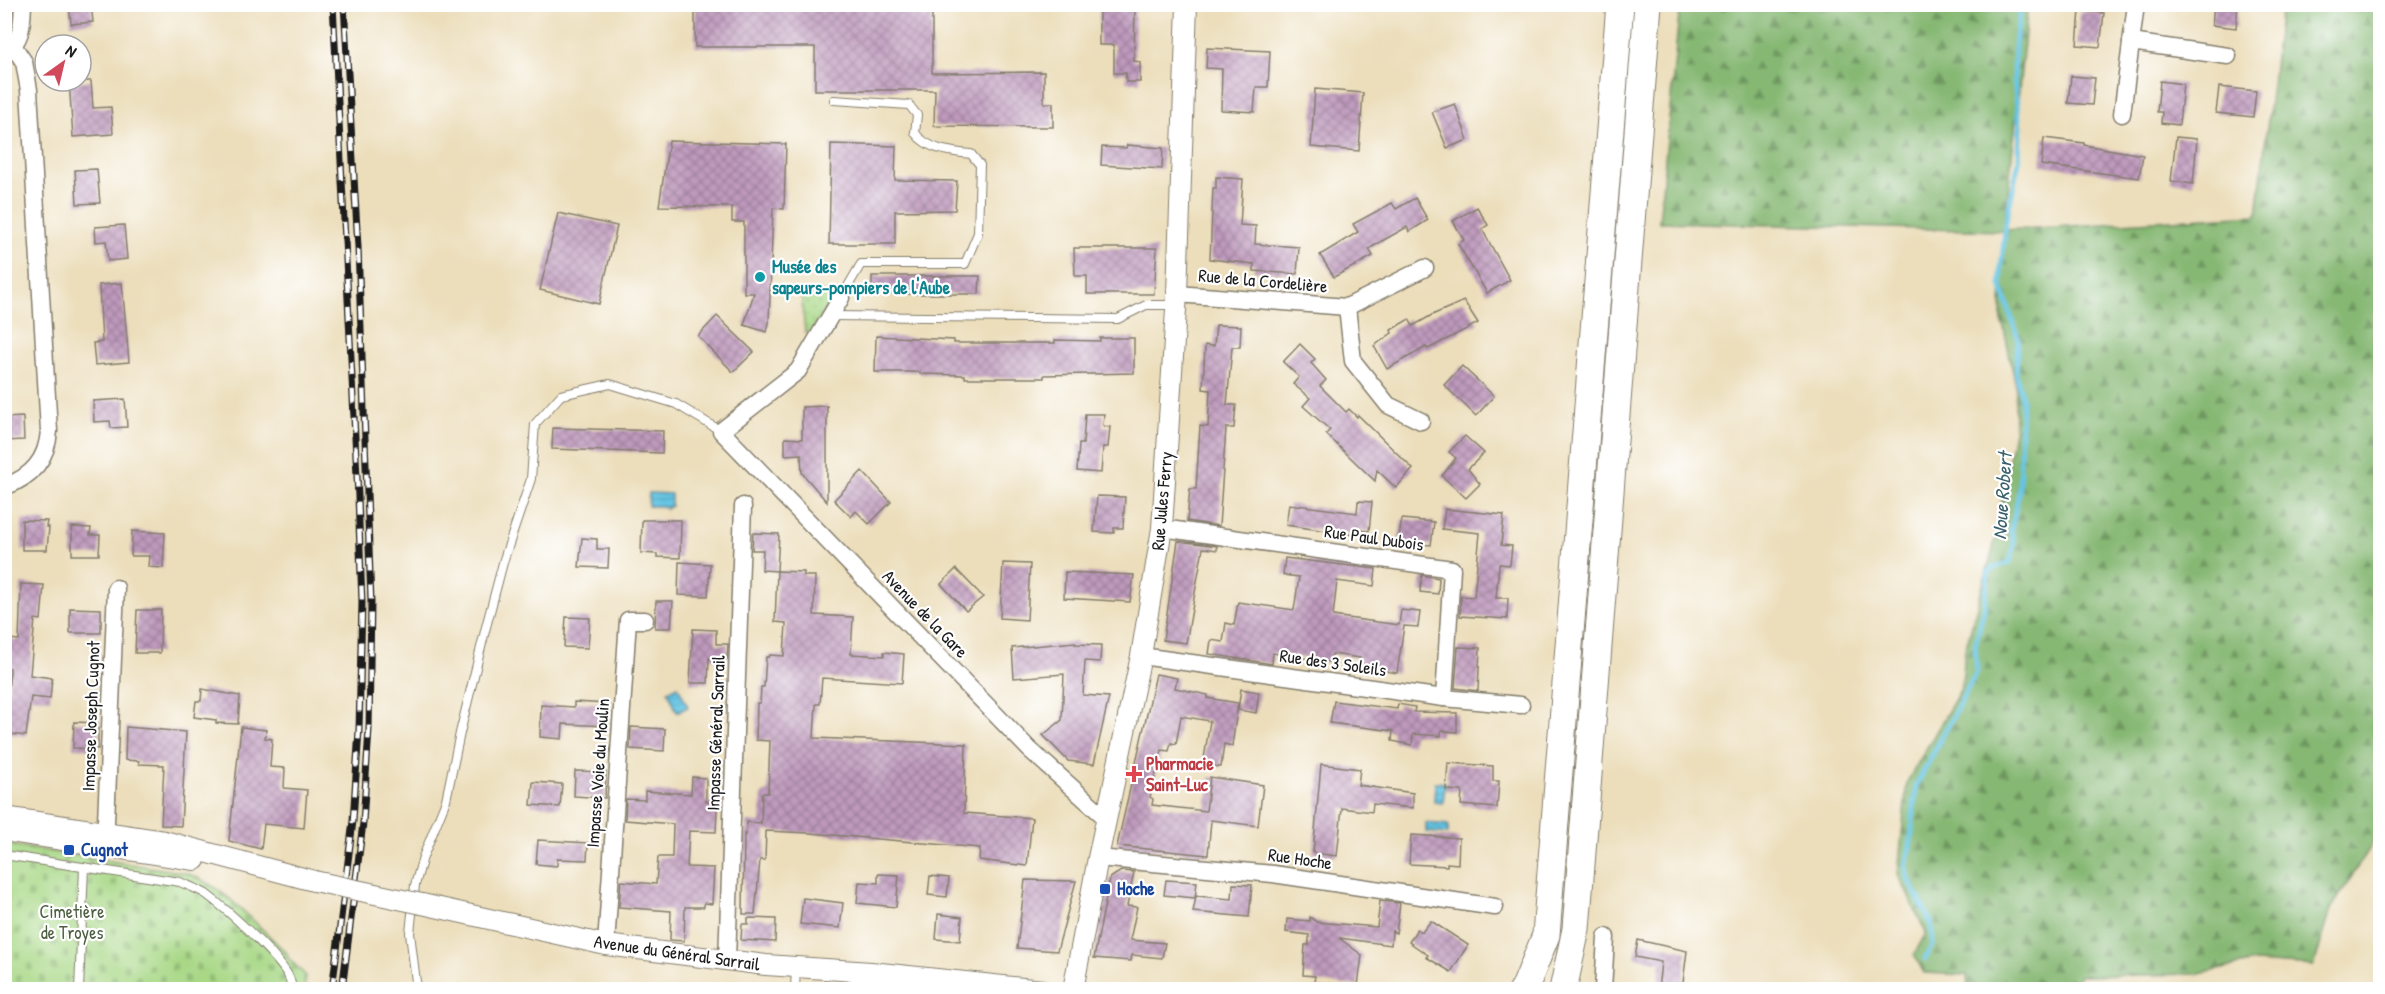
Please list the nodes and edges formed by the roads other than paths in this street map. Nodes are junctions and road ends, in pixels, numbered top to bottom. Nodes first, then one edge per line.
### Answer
1 (22, 4) edge
2 (1187, 4) edge
3 (1620, 4) edge
4 (1648, 4) edge
5 (2136, 4) edge
6 (2131, 42) junction
7 (9, 52) edge
8 (2228, 56) dead end
9 (834, 100) dead end
10 (2122, 114) dead end
11 (1425, 268) dead end
12 (841, 298) joint
13 (1176, 300) junction
14 (1347, 307) junction
15 (830, 316) junction
16 (1421, 421) dead end
17 (721, 431) junction
18 (4, 487) edge
19 (743, 506) dead end
20 (1162, 528) junction
21 (116, 588) dead end
22 (645, 620) dead end
23 (1141, 656) junction
24 (1443, 698) junction
25 (1521, 705) dead end
26 (4, 817) edge
27 (1106, 818) junction
28 (4, 831) edge
29 (106, 839) junction
30 (4, 855) edge
31 (1098, 858) junction
32 (84, 867) junction
33 (1495, 908) dead end
34 (1606, 938) dead end
35 (606, 945) junction
36 (727, 960) junction
37 (796, 967) junction
38 (79, 990) edge
39 (291, 990) edge
40 (417, 990) edge
41 (795, 990) edge
42 (1042, 990) edge
43 (1073, 990) edge
44 (1523, 990) edge
45 (1563, 990) edge
46 (1603, 990) edge

1 - 7 street
2 - 13 street, Rue Jules Ferry
3 - 44 highway
4 - 45 highway
5 - 6 street
6 - 8 street
6 - 10 street
7 - 18 street
9 - 12 lane
11 - 14 street, Rue de la Cordelière
12 - 15 street
13 - 14 street, Rue de la Cordelière
13 - 15 lane
13 - 20 street, Rue Jules Ferry
14 - 16 street, Rue de la Cordelière
15 - 17 street
17 - 27 street, Avenue de la Gare
17 - 40 lane
19 - 36 street, Impasse Général Sarrail
20 - 23 street, Rue Jules Ferry
20 - 24 street, Rue Paul Dubois
21 - 29 street, Impasse Joseph Cugnot
22 - 35 street, Impasse Voie du Moulin
23 - 24 street, Rue des 3 Soleils
23 - 27 street, Rue Jules Ferry
24 - 25 street, Rue des 3 Soleils
26 - 29 street
27 - 31 street, Rue Jules Ferry
28 - 29 street
29 - 35 street, Avenue du Général Sarrail, bridge
30 - 32 lane
31 - 33 street, Rue Hoche
31 - 43 street, Rue Jules Ferry
32 - 38 lane
32 - 39 lane
34 - 46 street
35 - 36 street, Avenue du Général Sarrail
36 - 37 street, Avenue du Général Sarrail
37 - 41 lane
37 - 42 street, Avenue du Général Sarrail

